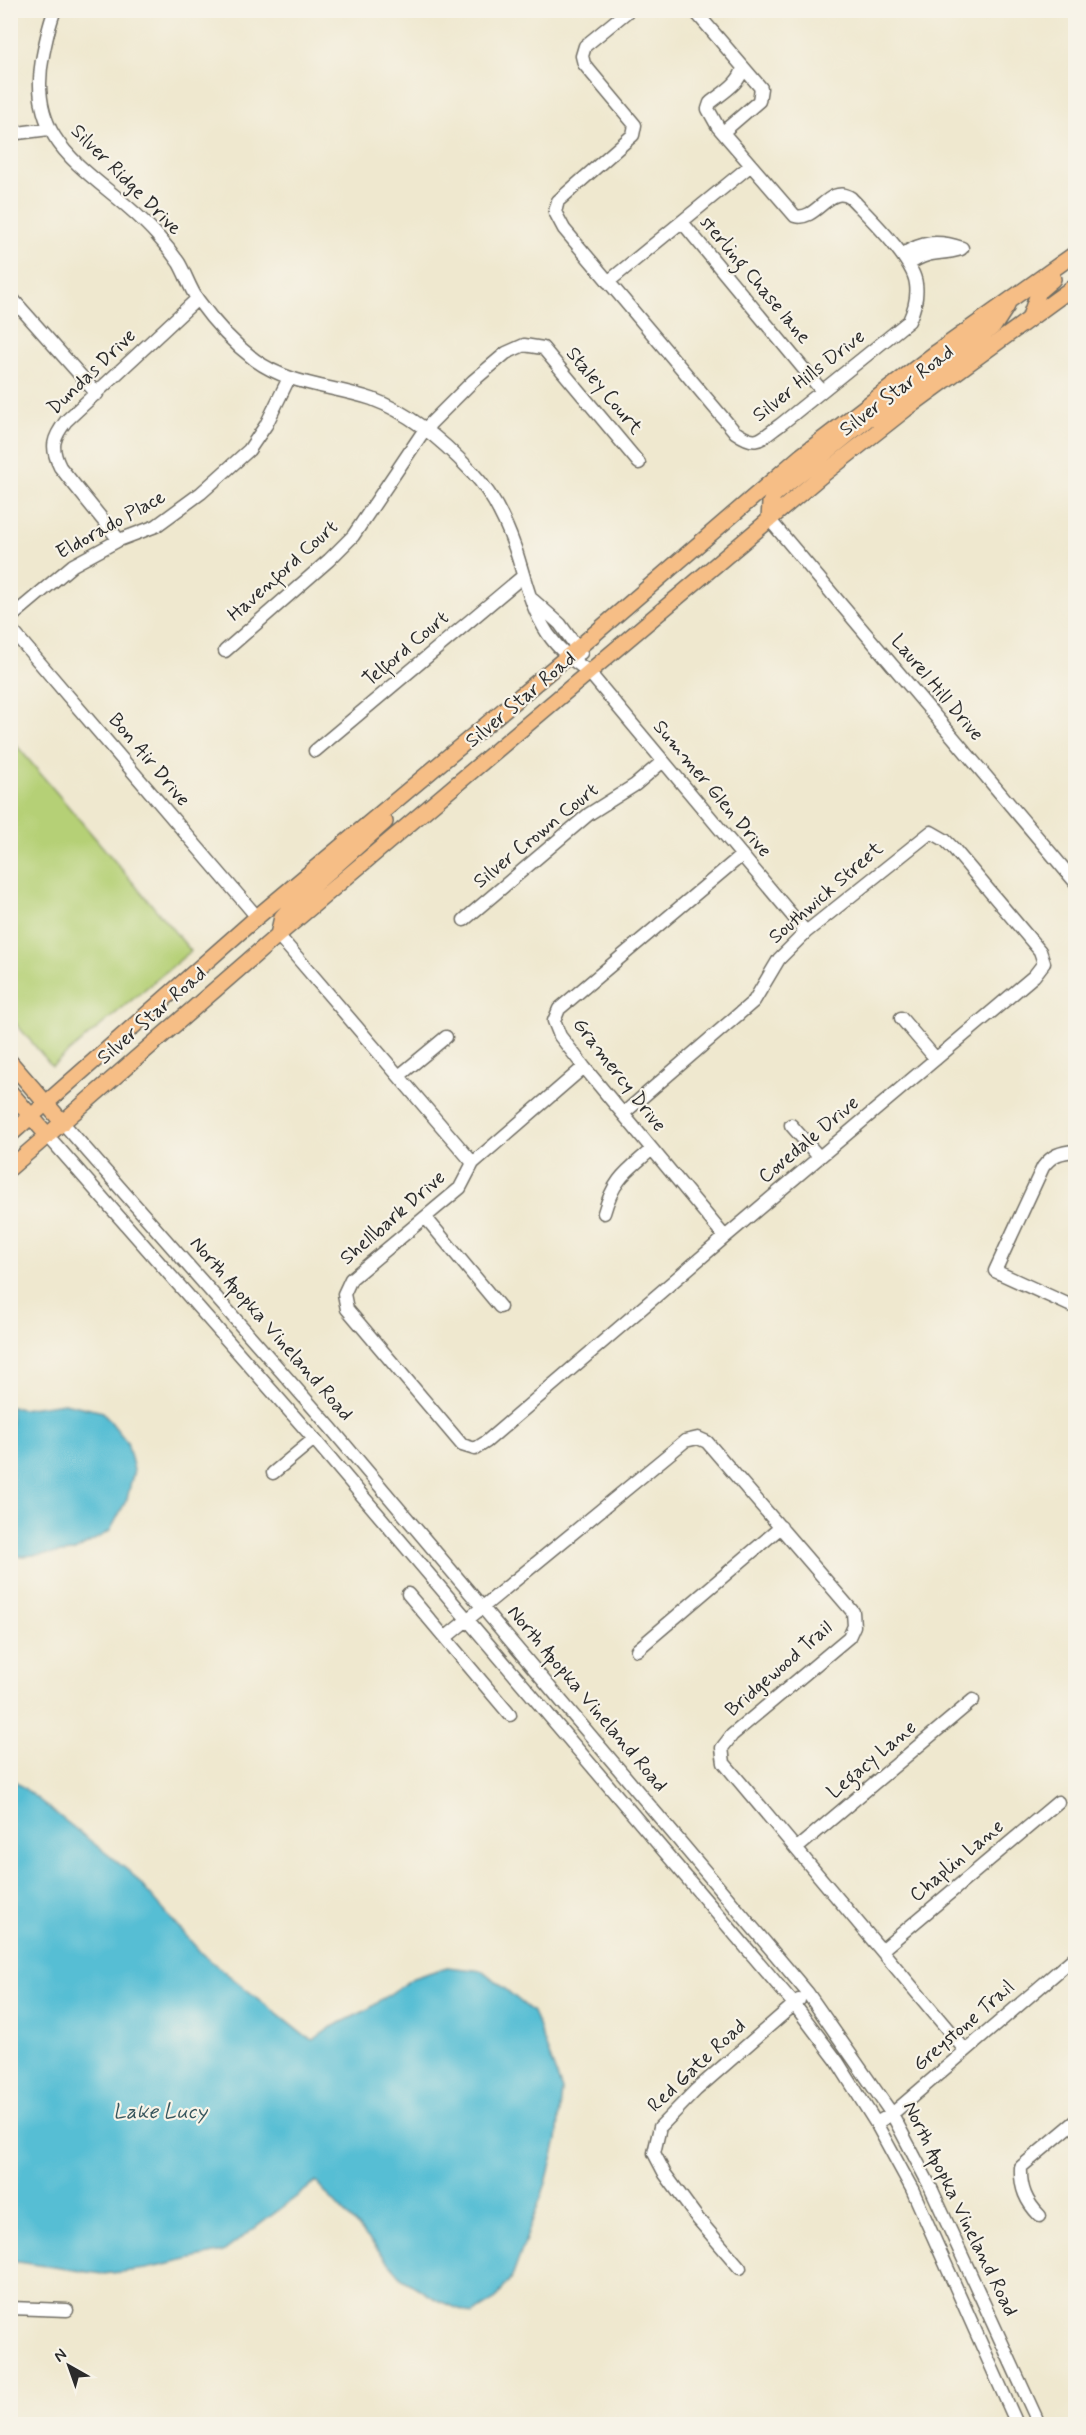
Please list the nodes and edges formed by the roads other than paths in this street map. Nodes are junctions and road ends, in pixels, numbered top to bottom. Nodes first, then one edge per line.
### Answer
1 (629, 10) edge
2 (694, 10) edge
3 (50, 12) edge
4 (743, 67) junction
5 (49, 129) junction
6 (723, 132) junction
7 (10, 134) edge
8 (751, 165) junction
9 (682, 222) junction
10 (1076, 253) edge
11 (1076, 263) edge
12 (609, 282) junction
13 (1076, 285) edge
14 (10, 296) edge
15 (1012, 298) junction
16 (197, 299) junction
17 (1029, 319) junction
18 (289, 378) junction
19 (822, 391) junction
20 (881, 393) junction
21 (97, 394) junction
22 (426, 429) junction
23 (875, 433) junction
24 (639, 463) dead end
25 (769, 519) junction
26 (119, 540) junction
27 (522, 577) junction
28 (10, 618) edge
29 (10, 628) edge
30 (225, 651) dead end
31 (573, 652) junction
32 (588, 671) junction
33 (315, 752) dead end
34 (662, 762) junction
35 (399, 798) junction
36 (931, 832) joint
37 (742, 855) junction
38 (1076, 883) edge
39 (257, 917) junction
40 (464, 920) dead end
41 (806, 932) junction
42 (278, 934) junction
43 (901, 1018) dead end
44 (446, 1037) dead end
45 (936, 1059) junction
46 (10, 1062) edge
47 (585, 1067) junction
48 (399, 1076) junction
49 (10, 1092) edge
50 (46, 1103) junction
51 (624, 1113) junction
52 (32, 1116) junction
53 (63, 1123) junction
54 (791, 1125) dead end
55 (10, 1135) edge
56 (48, 1136) junction
57 (652, 1149) junction
58 (1076, 1151) edge
59 (819, 1157) junction
60 (472, 1163) junction
61 (10, 1168) edge
62 (604, 1213) dead end
63 (426, 1218) junction
64 (725, 1237) junction
65 (500, 1307) dead end
66 (1076, 1308) edge
67 (314, 1439) junction
68 (462, 1445) joint
69 (273, 1473) dead end
70 (781, 1527) junction
71 (408, 1594) dead end
72 (482, 1607) junction
73 (466, 1620) junction
74 (445, 1638) junction
75 (637, 1650) dead end
76 (974, 1700) dead end
77 (510, 1715) dead end
78 (1058, 1802) dead end
79 (796, 1849) junction
80 (882, 1950) junction
81 (1076, 1956) edge
82 (807, 1992) junction
83 (794, 2004) junction
84 (965, 2050) junction
85 (892, 2114) junction
86 (1076, 2121) edge
87 (876, 2122) junction
88 (1040, 2216) dead end
89 (740, 2268) dead end
90 (10, 2308) edge
91 (67, 2310) dead end
92 (1017, 2424) edge
93 (1039, 2424) edge

1 - 12 street, Silver Hills Drive
2 - 4 street
3 - 5 street, Silver Ridge Drive
4 - 6 street, Silver Hills Drive
4 - 6 street
5 - 7 street
5 - 16 street, Silver Ridge Drive
6 - 8 street, Silver Hills Drive
8 - 9 street
8 - 19 street, Silver Hills Drive
9 - 12 street
9 - 19 street, sterling Chase lane
10 - 15 main road, Silver Star Road
11 - 17 main road
12 - 19 street, Silver Hills Drive
13 - 17 main road, Silver Star Road
14 - 21 street
15 - 20 main road, Silver Star Road
15 - 23 main road
16 - 18 street, Silver Ridge Drive
16 - 21 street, Dundas Drive
17 - 23 main road, Silver Star Road
18 - 22 street, Silver Ridge Drive
18 - 26 street, Eldorado Place
20 - 25 main road
20 - 31 main road, Silver Star Road
21 - 26 street, Dundas Drive
22 - 24 street, Staley Court
22 - 27 street, Silver Ridge Drive
22 - 30 street, Havenford Court
23 - 25 main road, Silver Star Road
25 - 32 main road, Silver Star Road
25 - 38 street, Laurel Hill Drive
26 - 28 street, Eldorado Place
27 - 31 street, Silver Ridge Drive
27 - 33 street, Telford Court
29 - 39 street, Bon Air Drive
31 - 32 street, Silver Ridge Drive
31 - 35 main road, Silver Star Road
32 - 34 street, Summer Glen Drive
32 - 42 main road, Silver Star Road
34 - 37 street, Summer Glen Drive
34 - 40 street, Silver Crown Court
35 - 39 main road, Silver Star Road
35 - 42 main road
36 - 41 street, Southwick Street
36 - 45 street, Covedale Drive
37 - 41 street, Summer Glen Drive
37 - 47 street, Gramercy Drive
39 - 50 main road, Silver Star Road
41 - 51 street, Southwick Street
42 - 48 street
42 - 53 main road, Silver Star Road
43 - 45 street
44 - 48 street
45 - 59 street, Covedale Drive
46 - 50 main road, North Apopka Vineland Road
47 - 51 street, Gramercy Drive
47 - 60 street, Shellbark Drive
48 - 60 street
49 - 52 main road, North Apopka Vineland Road
50 - 52 main road, Silver Star Road
50 - 53 main road, North Apopka Vineland Road
51 - 57 street, Gramercy Drive
52 - 55 main road, Silver Star Road
52 - 56 main road, North Apopka Vineland Road
53 - 56 main road, Silver Star Road
53 - 72 street, North Apopka Vineland Road
54 - 59 street
56 - 61 main road, Silver Star Road
56 - 67 street, North Apopka Vineland Road
57 - 62 street
57 - 64 street, Gramercy Drive
58 - 66 street
59 - 64 street, Covedale Drive
60 - 63 street, Shellbark Drive
63 - 65 street
63 - 68 street, Shellbark Drive
64 - 68 street, Covedale Drive
67 - 69 street
67 - 73 street, North Apopka Vineland Road
70 - 72 street, Bridgewood Trail
70 - 75 street
70 - 79 street, Bridgewood Trail
71 - 74 street
72 - 73 street, Bridgewood Trail
72 - 82 street, North Apopka Vineland Road
73 - 74 street, Bridgewood Trail
73 - 83 street, North Apopka Vineland Road
74 - 77 street
76 - 79 street, Legacy Lane
78 - 80 street, Chaplin Lane
79 - 80 street, Bridgewood Trail
80 - 84 street, Bridgewood Trail
81 - 84 street, Greystone Trail
82 - 83 street, Red Gate Road
82 - 85 street, North Apopka Vineland Road
83 - 87 street, North Apopka Vineland Road
83 - 89 street, Red Gate Road
84 - 85 street, Greystone Trail
85 - 87 street, Greystone Trail
85 - 93 street, North Apopka Vineland Road
86 - 88 street
87 - 92 street, North Apopka Vineland Road
90 - 91 street

